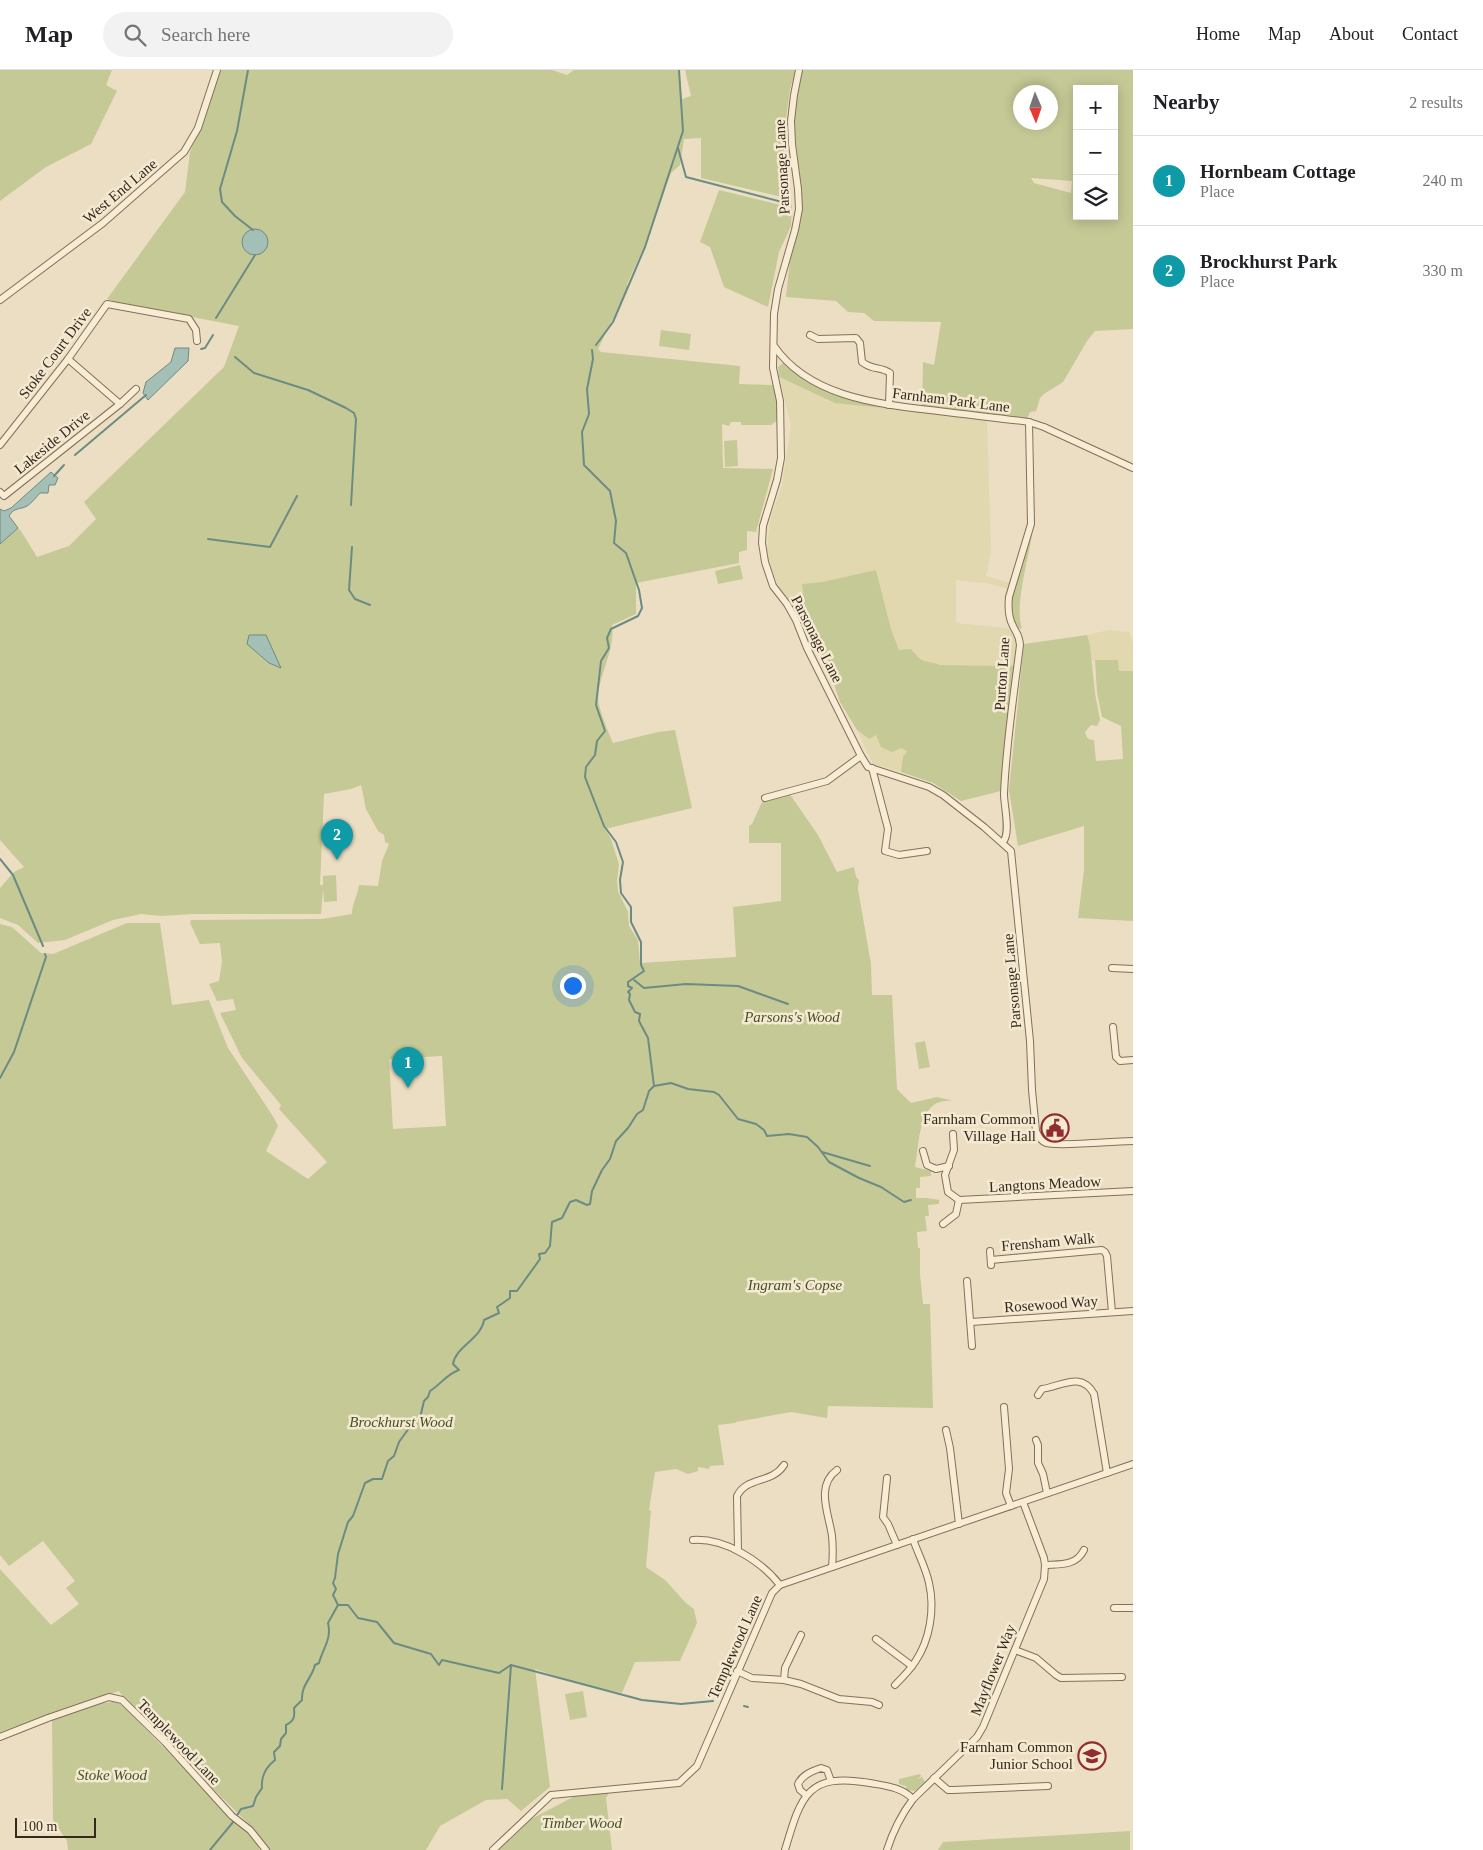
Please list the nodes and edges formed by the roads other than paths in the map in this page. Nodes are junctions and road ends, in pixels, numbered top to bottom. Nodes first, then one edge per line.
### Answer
1 (217, 70) edge
2 (799, 70) edge
3 (0, 300) edge
4 (198, 334) dead end
5 (810, 335) dead end
6 (774, 346) junction
7 (68, 358) junction
8 (136, 389) dead end
9 (120, 404) junction
10 (889, 405) junction
11 (1029, 422) junction
12 (0, 445) edge
13 (1133, 468) edge
14 (0, 492) edge
15 (861, 756) junction
16 (872, 768) junction
17 (765, 798) dead end
18 (1003, 842) junction
19 (927, 851) dead end
20 (1112, 968) dead end
21 (1133, 969) edge
22 (1113, 1027) dead end
23 (1133, 1060) edge
24 (954, 1134) dead end
25 (1133, 1140) edge
26 (924, 1151) dead end
27 (949, 1166) junction
28 (1133, 1191) edge
29 (959, 1200) junction
30 (943, 1224) dead end
31 (990, 1251) dead end
32 (968, 1281) dead end
33 (1133, 1311) edge
34 (1112, 1312) junction
35 (971, 1322) junction
36 (972, 1346) dead end
37 (1039, 1389) dead end
38 (1004, 1407) dead end
39 (946, 1430) dead end
40 (1036, 1440) dead end
41 (1133, 1464) edge
42 (784, 1466) dead end
43 (837, 1470) dead end
44 (1107, 1473) junction
45 (887, 1478) dead end
46 (1047, 1493) junction
47 (1024, 1502) junction
48 (1011, 1506) junction
49 (959, 1524) junction
50 (913, 1539) junction
51 (694, 1540) dead end
52 (897, 1545) junction
53 (738, 1550) junction
54 (1084, 1550) dead end
55 (1045, 1565) junction
56 (832, 1567) junction
57 (780, 1585) junction
58 (1114, 1608) dead end
59 (1133, 1608) edge
60 (800, 1635) dead end
61 (876, 1639) dead end
62 (1015, 1650) junction
63 (912, 1666) junction
64 (737, 1671) junction
65 (1122, 1677) dead end
66 (784, 1680) junction
67 (895, 1685) dead end
68 (879, 1705) dead end
69 (0, 1738) edge
70 (934, 1778) junction
71 (831, 1781) junction
72 (1048, 1786) dead end
73 (806, 1795) junction
74 (913, 1799) junction
75 (266, 1850) edge
76 (493, 1850) edge
77 (785, 1850) edge
78 (887, 1850) edge

1 - 3 street, West End Lane
2 - 6 street, Parsonage Lane
4 - 7 street, Stoke Court Drive
5 - 10 street
6 - 10 street, Farnham Park Lane
6 - 15 street, Parsonage Lane
7 - 9 street
7 - 12 street, Stoke Court Drive
8 - 9 street, Lakeside Drive
9 - 14 street, Lakeside Drive
10 - 11 street, Farnham Park Lane
11 - 13 street, Farnham Park Lane
11 - 18 street, Purton Lane
15 - 16 street, Parsonage Lane
15 - 17 street
16 - 18 street, Parsonage Lane
16 - 19 street
18 - 25 street, Parsonage Lane
20 - 21 street
22 - 23 street
24 - 27 street
26 - 27 street
27 - 29 street
28 - 29 street, Langtons Meadow
29 - 30 street
31 - 34 street, Frensham Walk
32 - 35 street
33 - 34 street, Rosewood Way
34 - 35 street, Rosewood Way
35 - 36 street
37 - 44 street
38 - 48 street
39 - 49 street
40 - 46 street
41 - 44 street, Templewood Lane
42 - 53 street
43 - 56 street
44 - 46 street, Templewood Lane
45 - 52 street
46 - 47 street, Templewood Lane
47 - 48 street, Templewood Lane
47 - 55 street
48 - 49 street, Templewood Lane
49 - 50 street, Templewood Lane
50 - 52 street, Templewood Lane
50 - 63 street
51 - 53 street
52 - 56 street, Templewood Lane
53 - 57 street
54 - 55 street
55 - 62 street, Mayflower Way
56 - 57 street, Templewood Lane
57 - 64 street, Templewood Lane
58 - 59 street
60 - 66 street
61 - 63 street
62 - 65 street
62 - 70 street, Mayflower Way
63 - 67 street
64 - 66 street
64 - 76 street, Templewood Lane
66 - 68 street
69 - 75 street, Templewood Lane
70 - 72 street
70 - 74 street, Mayflower Way
71 - 73 street
71 - 73 street
71 - 74 street
73 - 77 street
74 - 78 street, Mayflower Way

